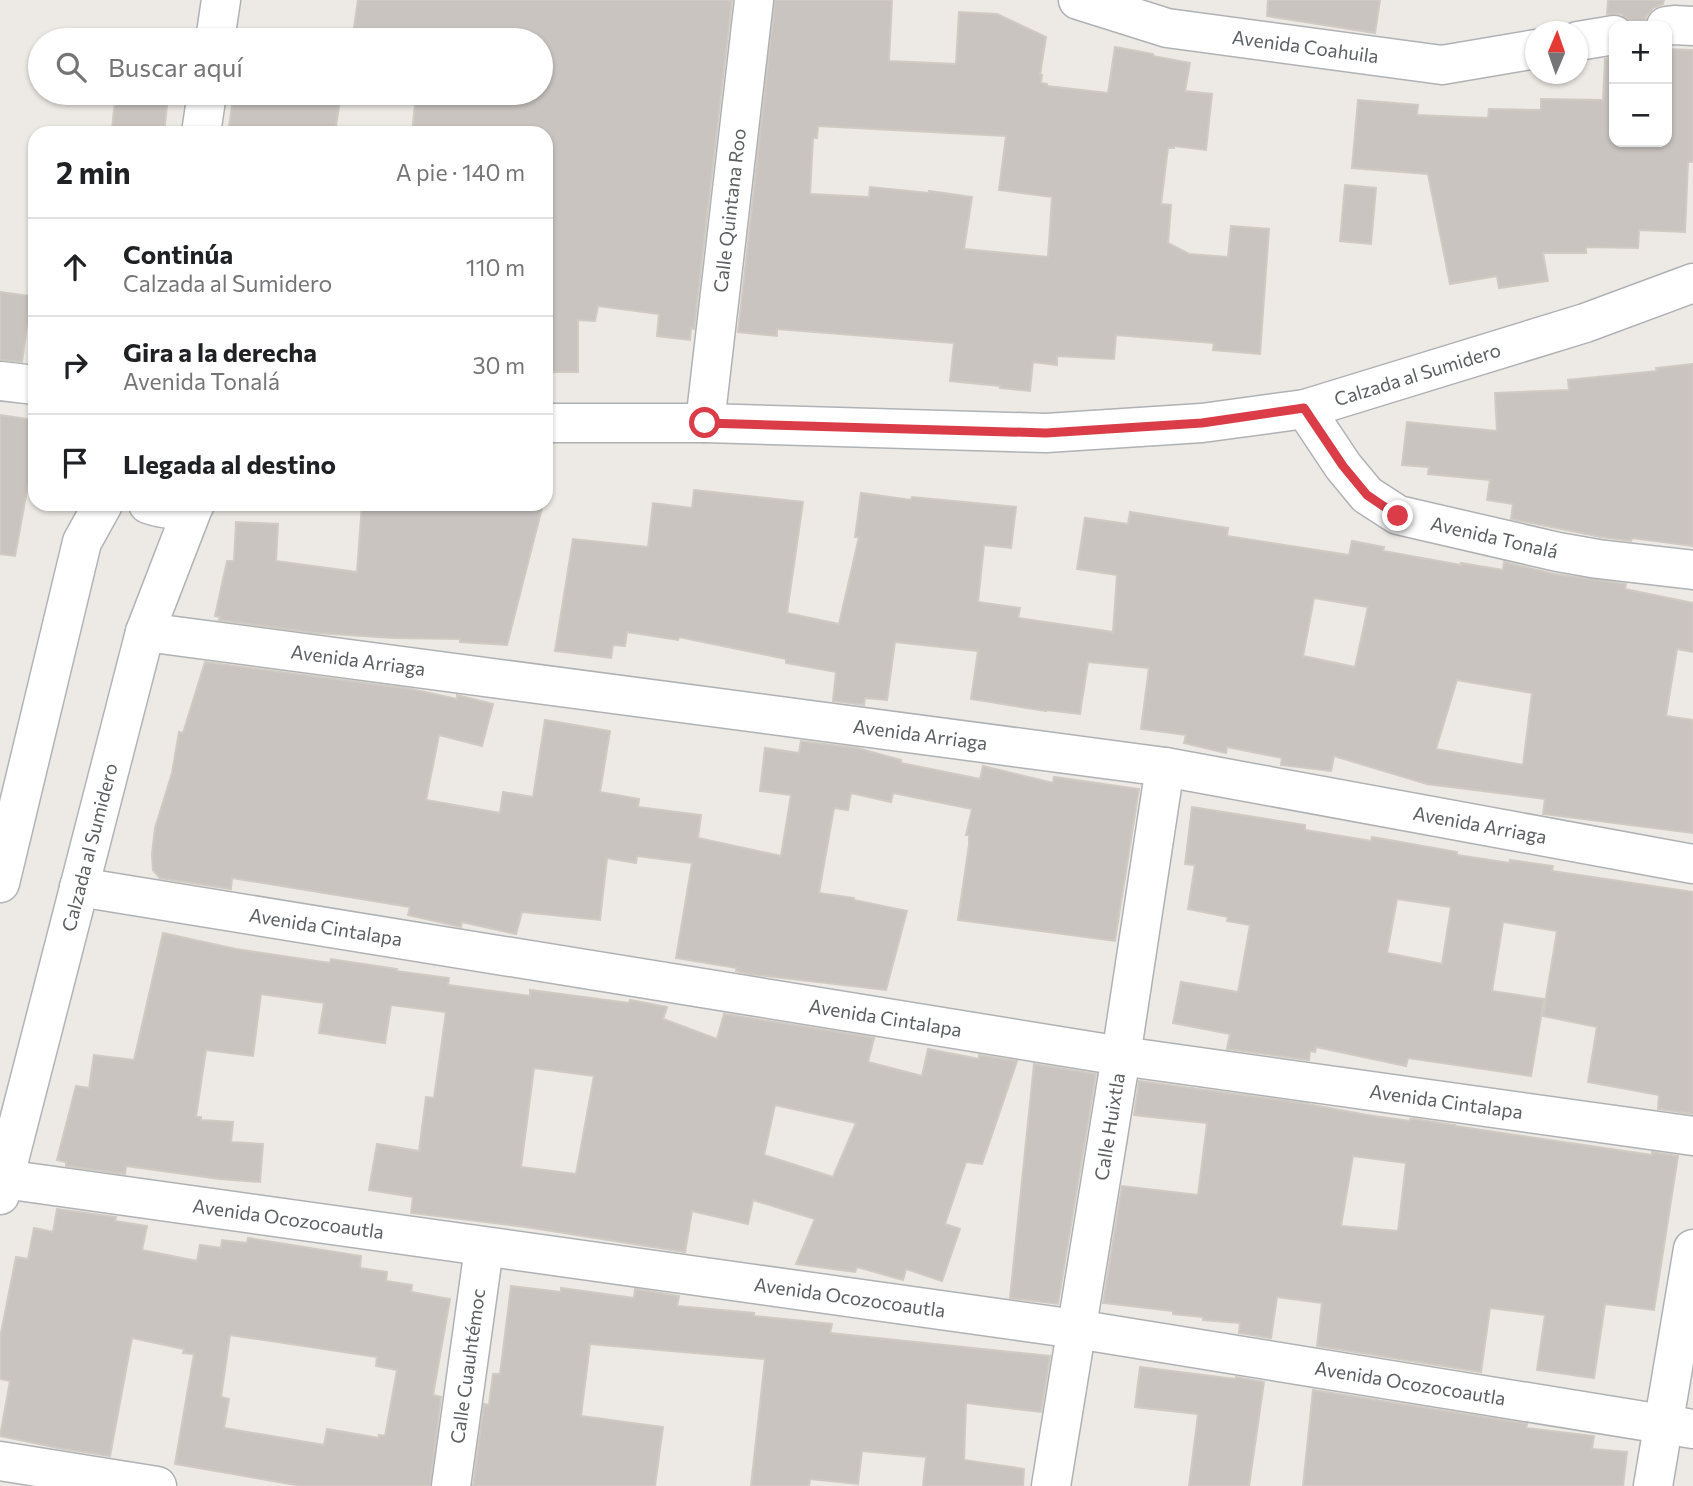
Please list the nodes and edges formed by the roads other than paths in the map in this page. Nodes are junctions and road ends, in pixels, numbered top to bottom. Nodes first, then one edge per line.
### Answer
1 (221, 0) edge
2 (754, 0) edge
3 (1078, 0) edge
4 (1672, 25) edge
5 (1693, 26) edge
6 (217, 28) edge
7 (1609, 36) edge
8 (1588, 39) edge
9 (1525, 51) edge
10 (205, 105) edge
11 (202, 126) edge
12 (1693, 283) edge
13 (0, 381) edge
14 (28, 384) edge
15 (1304, 408) junction
16 (553, 423) edge
17 (705, 423) junction
18 (99, 511) edge
19 (191, 511) edge
20 (1693, 570) edge
21 (145, 632) junction
22 (1165, 767) junction
23 (1693, 864) edge
24 (0, 883) edge
25 (79, 887) junction
26 (1121, 1056) junction
27 (1693, 1136) edge
28 (2, 1187) edge
29 (484, 1248) junction
30 (1693, 1249) edge
31 (1076, 1329) junction
32 (1679, 1427) edge
33 (0, 1461) edge
34 (157, 1486) edge
35 (451, 1486) edge
36 (1051, 1486) edge
37 (1653, 1486) edge

1 - 6 street
2 - 17 street, Calle Quintana Roo
3 - 9 street, Avenida Coahuila
4 - 5 street
7 - 8 street
10 - 11 street
12 - 15 street, Calzada al Sumidero
13 - 14 street
15 - 17 street, Calzada al Sumidero
15 - 20 street, Avenida Tonalá
16 - 17 street, Calzada al Sumidero
18 - 24 street
19 - 21 street, Calzada al Sumidero
21 - 22 street, Avenida Arriaga
21 - 25 street, Calzada al Sumidero
22 - 23 street, Avenida Arriaga
22 - 26 street, Calle Huixtla
25 - 26 street, Avenida Cintalapa
25 - 28 street, Calzada al Sumidero
26 - 27 street, Avenida Cintalapa
26 - 31 street, Calle Huixtla
28 - 29 street, Avenida Ocozocoautla
29 - 31 street, Avenida Ocozocoautla
29 - 35 street, Calle Cuauhtémoc
30 - 32 street
31 - 32 street, Avenida Ocozocoautla
31 - 36 street, Calle Huixtla
32 - 37 street
33 - 34 street

